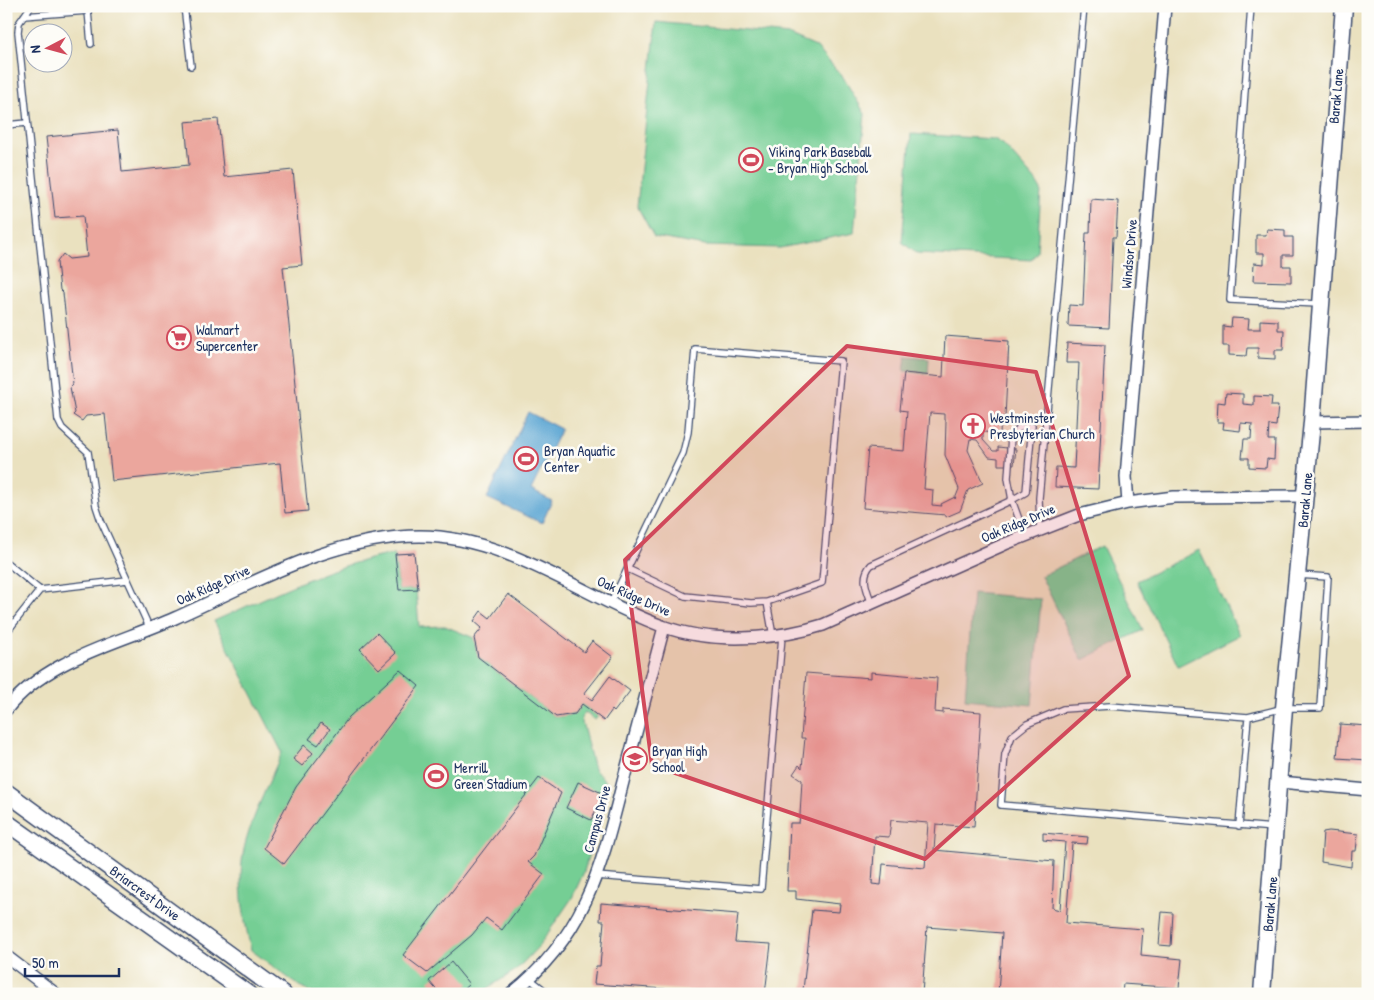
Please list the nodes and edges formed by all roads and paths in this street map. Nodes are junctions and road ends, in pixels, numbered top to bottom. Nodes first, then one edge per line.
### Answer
1 (31, 6) edge
2 (184, 6) edge
3 (1084, 6) edge
4 (1165, 6) edge
5 (1251, 6) edge
6 (1344, 6) edge
7 (24, 16) junction
8 (90, 44) dead end
9 (191, 66) dead end
10 (27, 122) junction
11 (6, 125) edge
12 (1320, 304) junction
13 (1368, 421) edge
14 (1312, 422) junction
15 (1305, 496) junction
16 (1012, 500) junction
17 (1128, 504) junction
18 (1040, 530) junction
19 (1025, 536) junction
20 (6, 562) edge
21 (628, 569) junction
22 (1298, 574) junction
23 (127, 580) junction
24 (40, 590) junction
25 (767, 602) junction
26 (611, 603) junction
27 (872, 604) junction
28 (664, 627) junction
29 (150, 630) junction
30 (6, 633) edge
31 (777, 636) junction
32 (1284, 708) junction
33 (6, 710) edge
34 (1248, 718) junction
35 (1280, 782) junction
36 (1368, 790) edge
37 (6, 792) edge
38 (6, 822) edge
39 (1239, 826) junction
40 (1276, 828) junction
41 (596, 876) junction
42 (6, 956) edge
43 (530, 979) junction
44 (56, 994) edge
45 (248, 994) edge
46 (283, 994) edge
47 (511, 994) edge
48 (549, 994) edge
49 (1262, 994) edge

1 - 7 lane
2 - 9 lane
3 - 18 lane
4 - 17 street, Windsor Drive
5 - 12 lane
6 - 12 street, Barak Lane
7 - 8 lane
7 - 10 lane
10 - 11 lane
10 - 23 lane
12 - 14 street, Barak Lane
13 - 14 street
14 - 15 street, Barak Lane
15 - 17 street, Oak Ridge Drive
15 - 22 street, Barak Lane
16 - 16 lane
16 - 19 lane
16 - 27 lane
17 - 18 street, Oak Ridge Drive
18 - 19 street, Oak Ridge Drive
19 - 27 street, Oak Ridge Drive
20 - 24 lane
21 - 25 lane
21 - 25 lane
21 - 26 lane
22 - 32 street, Barak Lane
22 - 32 lane
23 - 24 lane
23 - 29 lane
24 - 30 lane
25 - 31 lane
26 - 28 street, Oak Ridge Drive
26 - 29 street, Oak Ridge Drive
27 - 31 street, Oak Ridge Drive
28 - 31 street, Oak Ridge Drive
28 - 41 street, Campus Drive
29 - 33 street, Oak Ridge Drive
31 - 41 lane
32 - 34 lane
32 - 35 street, Barak Lane
34 - 39 lane
34 - 39 lane
35 - 36 street
35 - 40 street, Barak Lane
37 - 46 street, Briarcrest Drive
38 - 45 street, Briarcrest Drive
39 - 40 lane
40 - 49 street, Barak Lane
41 - 43 street, Campus Drive
42 - 44 street
43 - 47 street, Campus Drive
43 - 48 lane

